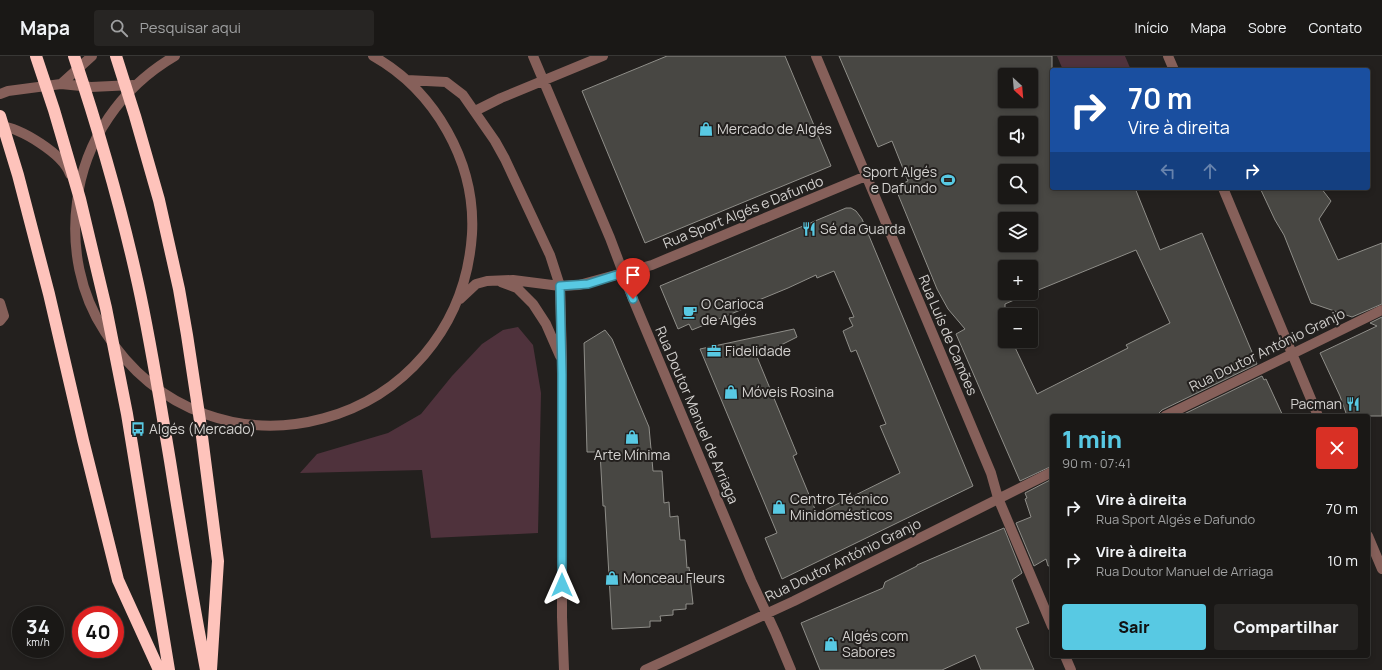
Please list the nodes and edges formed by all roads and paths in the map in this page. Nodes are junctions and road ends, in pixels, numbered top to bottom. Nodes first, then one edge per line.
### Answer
1 (36, 56) edge
2 (74, 56) edge
3 (92, 56) edge
4 (116, 56) edge
5 (175, 56) edge
6 (373, 56) edge
7 (533, 56) edge
8 (603, 56) edge
9 (816, 56) edge
10 (1168, 56) edge
11 (161, 60) edge
12 (1173, 68) edge
13 (407, 80) junction
14 (544, 80) junction
15 (61, 84) junction
16 (135, 85) junction
17 (0, 94) edge
18 (475, 111) junction
19 (0, 116) edge
20 (0, 126) edge
21 (866, 176) junction
22 (1224, 190) edge
23 (78, 194) junction
24 (623, 273) junction
25 (493, 280) junction
26 (560, 286) junction
27 (457, 302) junction
28 (0, 303) edge
29 (1382, 310) edge
30 (0, 321) edge
31 (1292, 353) junction
32 (562, 361) junction
33 (1169, 414) edge
34 (1317, 414) edge
35 (1050, 473) edge
36 (998, 498) junction
37 (1370, 541) edge
38 (1382, 569) edge
39 (766, 613) junction
40 (1050, 621) edge
41 (1066, 658) edge
42 (160, 670) edge
43 (169, 670) edge
44 (206, 670) edge
45 (211, 670) edge
46 (564, 670) edge
47 (646, 670) edge
48 (791, 670) edge
49 (1071, 670) edge

1 - 43 highway, bridge
2 - 44 highway, bridge
3 - 15 street
4 - 45 highway, bridge
5 - 11 street
6 - 13 street
7 - 14 street, Rua Doutor Manuel de Arriaga
8 - 14 street
9 - 21 street, Rua Luís de Camões
10 - 12 street
11 - 16 street
13 - 18 street
13 - 27 street
14 - 18 street
14 - 24 street, Rua Doutor Manuel de Arriaga
15 - 16 street
15 - 17 street
16 - 23 street
18 - 26 street
19 - 42 highway, bridge
20 - 23 street
21 - 24 street, Rua Sport Algés e Dafundo
21 - 36 street, Rua Luís de Camões
22 - 31 street
23 - 27 street
24 - 26 street, Rua Sport Algés e Dafundo
24 - 39 street, Rua Doutor Manuel de Arriaga
25 - 26 street, Rua Sport Algés e Dafundo
25 - 27 street, Rua Sport Algés e Dafundo
25 - 32 street
26 - 32 street
28 - 30 street
29 - 31 street, Rua Doutor António Granjo
31 - 33 street, Rua Doutor António Granjo
31 - 34 street
32 - 46 street
35 - 36 street, Rua Doutor António Granjo
36 - 39 street, Rua Doutor António Granjo
36 - 40 street, Rua Luís de Camões
37 - 38 street
39 - 47 street, Rua Doutor António Granjo
39 - 48 street, Rua Doutor Manuel de Arriaga
41 - 49 street

